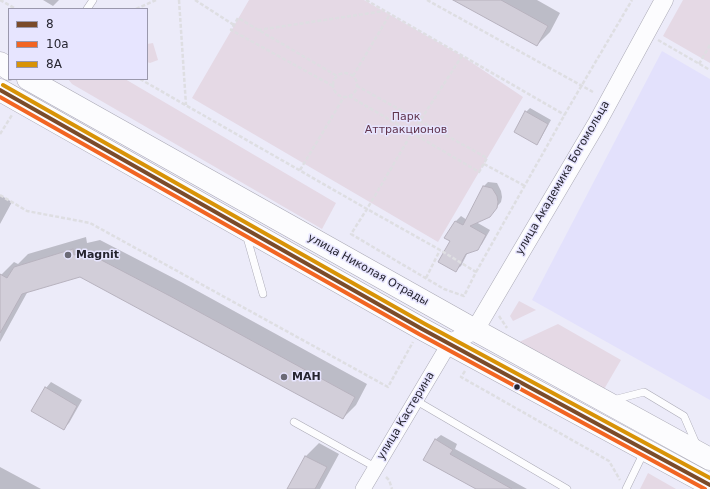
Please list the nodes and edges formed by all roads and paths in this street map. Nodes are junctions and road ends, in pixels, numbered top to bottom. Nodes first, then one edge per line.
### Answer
1 (0, 0) edge
2 (156, 0) edge
3 (179, 0) edge
4 (195, 0) edge
5 (366, 0) edge
6 (427, 0) edge
7 (632, 0) edge
8 (664, 0) edge
9 (14, 8) edge
10 (138, 8) edge
11 (384, 11) junction
12 (390, 14) junction
13 (234, 25) junction
14 (258, 30) junction
15 (654, 38) dead end
16 (710, 45) edge
17 (462, 56) junction
18 (699, 64) junction
19 (710, 70) edge
20 (337, 76) junction
21 (353, 76) junction
22 (142, 80) edge
23 (39, 82) edge
24 (333, 86) junction
25 (357, 86) junction
26 (582, 86) junction
27 (0, 90) edge
28 (593, 92) dead end
29 (349, 96) junction
30 (344, 97) junction
31 (186, 106) junction
32 (13, 113) dead end
33 (565, 115) junction
34 (420, 121) junction
35 (412, 133) junction
36 (0, 134) edge
37 (484, 164) junction
38 (299, 170) junction
39 (525, 186) junction
40 (0, 195) edge
41 (367, 209) junction
42 (244, 228) junction
43 (440, 250) junction
44 (476, 272) junction
45 (426, 278) junction
46 (263, 294) dead end
47 (498, 313) dead end
48 (507, 328) dead end
49 (475, 330) junction
50 (413, 342) dead end
51 (449, 344) junction
52 (461, 377) dead end
53 (415, 400) junction
54 (294, 422) dead end
55 (645, 450) junction
56 (705, 456) edge
57 (375, 467) junction
58 (710, 485) edge
59 (624, 486) edge
60 (363, 489) edge
61 (567, 489) edge

1 - 9 path
2 - 10 path
3 - 31 path
4 - 13 path
5 - 11 path
6 - 26 path
7 - 26 path
8 - 49 street, улица Академика Богомольца
11 - 12 path
11 - 14 path
12 - 17 path
12 - 21 path
13 - 14 path
13 - 24 path
14 - 20 path
15 - 18 path
16 - 18 path
17 - 33 path
17 - 34 path
18 - 19 path
20 - 21 path
20 - 24 path
21 - 25 path
22 - 31 path
23 - 49 main road, улица Николая Отрады
24 - 30 path
25 - 29 path
25 - 34 path
26 - 28 path
26 - 33 path
27 - 42 main road
29 - 30 path
29 - 35 path
30 - 38 path
31 - 38 path
32 - 36 path
33 - 39 path
34 - 35 path
34 - 37 path
35 - 37 path
35 - 41 path
37 - 39 path
38 - 41 path
39 - 44 path
40 - 50 path
41 - 43 path
41 - 45 path
42 - 46 lane
42 - 51 main road
43 - 44 path
43 - 45 path
44 - 45 path
47 - 48 path
49 - 51 street
49 - 56 main road, улица Николая Отрады
51 - 53 street, улица Кастерина
51 - 55 main road
52 - 59 path
53 - 57 street, улица Кастерина
53 - 61 lane
54 - 57 lane
55 - 58 main road
55 - 59 lane
57 - 60 street, улица Кастерина

